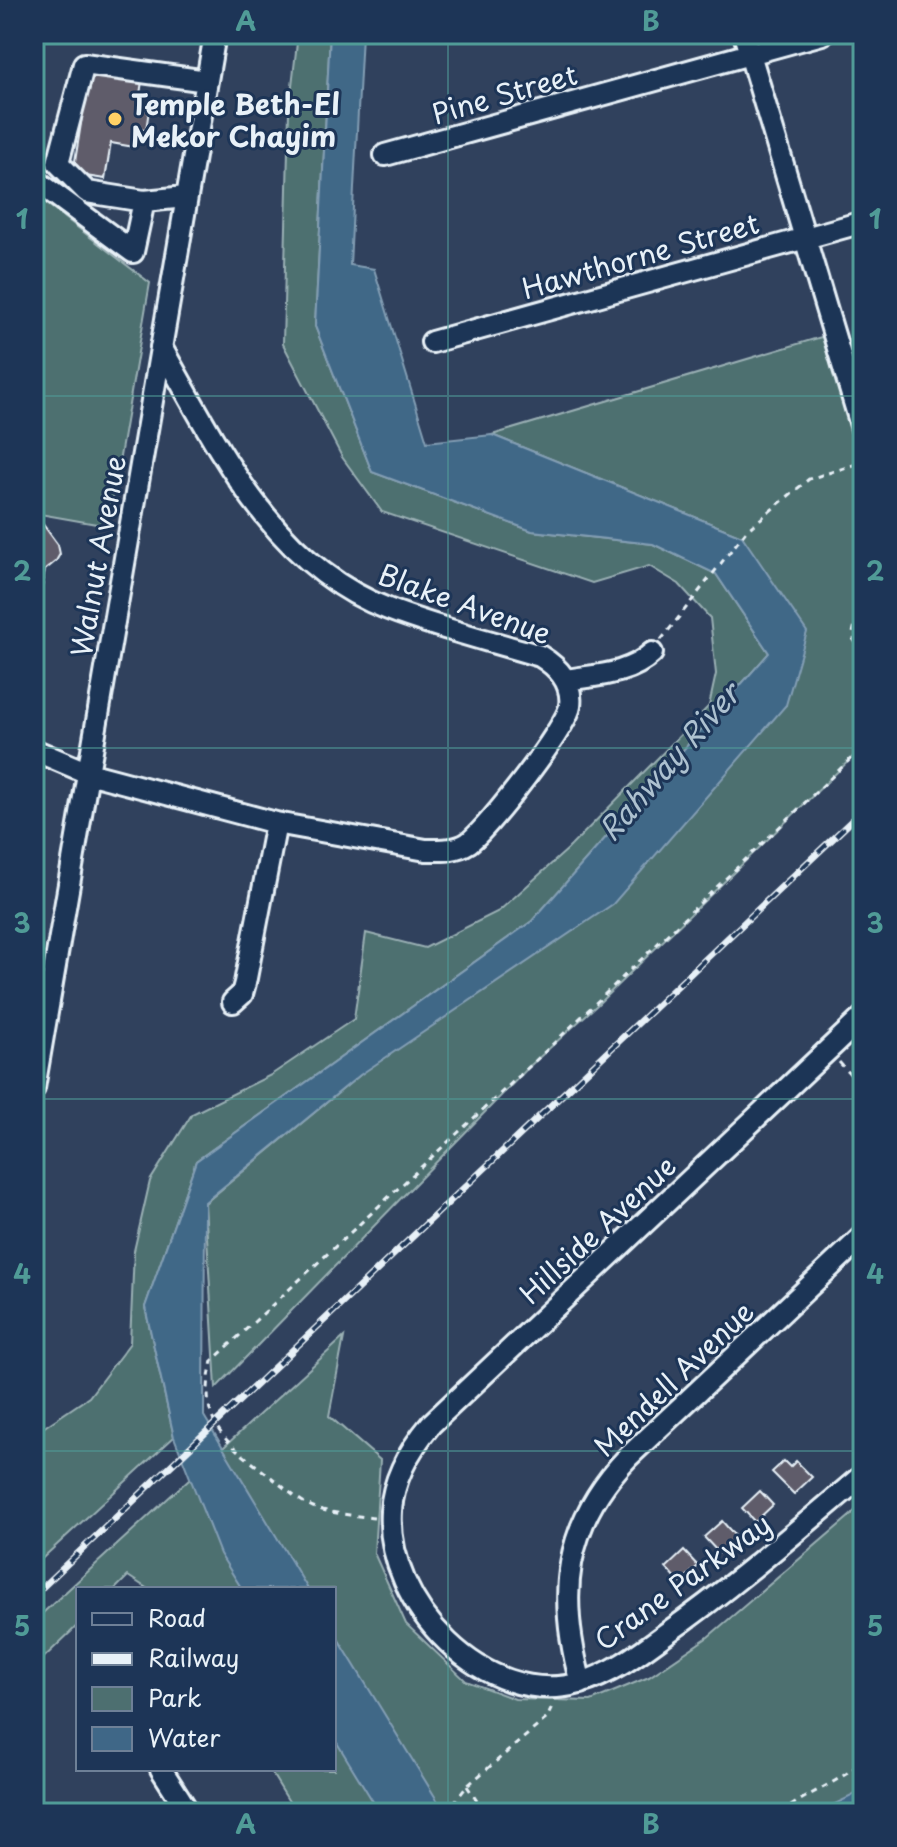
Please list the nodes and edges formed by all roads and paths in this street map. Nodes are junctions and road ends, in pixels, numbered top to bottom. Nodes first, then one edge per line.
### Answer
1 (215, 34) edge
2 (744, 34) edge
3 (822, 34) edge
4 (749, 55) junction
5 (207, 81) junction
6 (385, 155) dead end
7 (58, 163) junction
8 (34, 178) edge
9 (186, 197) junction
10 (144, 201) junction
11 (863, 222) edge
12 (806, 237) junction
13 (432, 342) dead end
14 (161, 347) junction
15 (862, 426) edge
16 (863, 462) edge
17 (863, 592) edge
18 (652, 653) joint
19 (863, 653) edge
20 (566, 680) junction
21 (863, 747) edge
22 (34, 750) edge
23 (88, 773) junction
24 (276, 823) junction
25 (233, 1002) dead end
26 (863, 1017) edge
27 (828, 1050) junction
28 (34, 1088) edge
29 (863, 1088) edge
30 (863, 1236) edge
31 (863, 1475) edge
32 (392, 1499) joint
33 (390, 1521) junction
34 (581, 1683) junction
35 (557, 1688) junction
36 (863, 1760) edge
37 (162, 1771) edge
38 (467, 1786) junction
39 (189, 1813) edge
40 (446, 1813) edge
41 (485, 1813) edge
42 (781, 1813) edge

1 - 5 street, Walnut Avenue
2 - 4 street
3 - 4 street, Pine Street
4 - 6 street, Pine Street
4 - 12 street
5 - 7 street
5 - 9 street, Walnut Avenue
7 - 8 street
7 - 10 street
8 - 10 street
9 - 10 street
9 - 14 street, Walnut Avenue
11 - 12 street, Hawthorne Street
12 - 13 street, Hawthorne Street
12 - 15 street
14 - 20 street, Blake Avenue
14 - 23 street, Walnut Avenue
16 - 18 path
17 - 19 path
18 - 20 street
20 - 24 street, Blake Avenue
21 - 33 path
22 - 23 street, Blake Avenue
23 - 24 street, Blake Avenue
23 - 28 street, Walnut Avenue
24 - 25 street
26 - 27 street, Hillside Avenue
27 - 29 path
27 - 32 street, Hillside Avenue
30 - 34 street, Mendell Avenue
31 - 34 street, Crane Parkway
32 - 33 street, Crane Parkway
33 - 35 street, Crane Parkway
34 - 35 street, Crane Parkway
35 - 38 path
36 - 42 path
37 - 39 street
38 - 40 path
38 - 41 path

